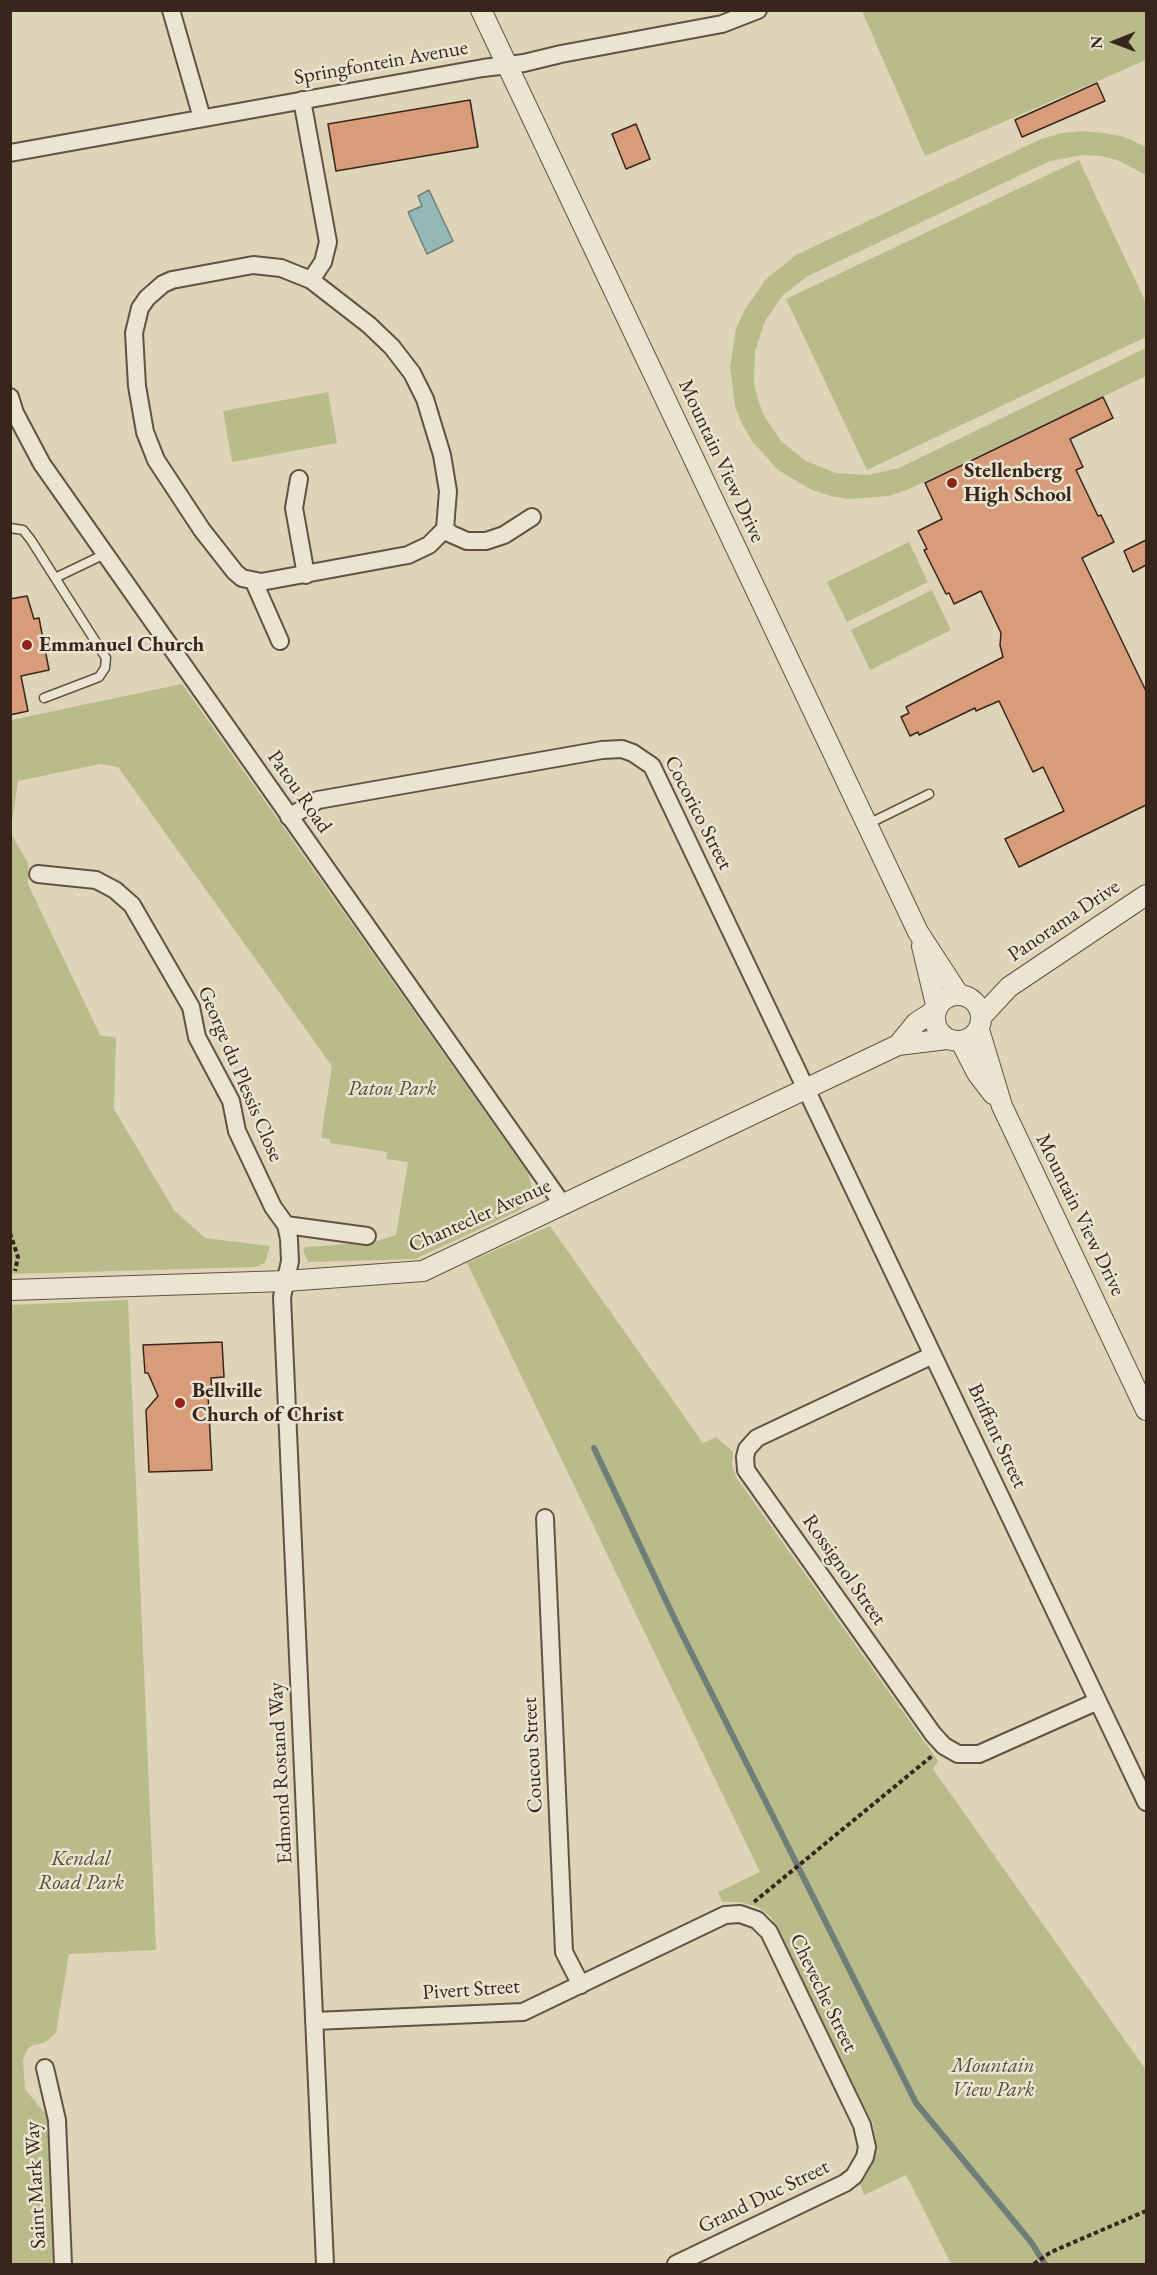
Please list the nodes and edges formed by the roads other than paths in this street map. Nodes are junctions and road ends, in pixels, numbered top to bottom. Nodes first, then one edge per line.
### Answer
1 (171, 10) edge
2 (481, 10) edge
3 (758, 10) edge
4 (507, 65) junction
5 (302, 100) junction
6 (202, 118) junction
7 (10, 153) edge
8 (311, 280) junction
9 (12, 408) edge
10 (299, 479) dead end
11 (532, 517) dead end
12 (10, 528) edge
13 (445, 529) junction
14 (105, 554) junction
15 (306, 575) junction
16 (55, 578) junction
17 (254, 582) junction
18 (280, 640) dead end
19 (44, 698) dead end
20 (929, 794) dead end
21 (290, 817) junction
22 (867, 824) junction
23 (38, 874) dead end
24 (1146, 895) edge
25 (918, 932) junction
26 (1009, 987) junction
27 (962, 995) junction
28 (936, 1010) junction
29 (980, 1023) junction
30 (954, 1041) junction
31 (898, 1045) junction
32 (807, 1089) junction
33 (1002, 1106) junction
34 (563, 1206) junction
35 (286, 1225) junction
36 (367, 1236) dead end
37 (285, 1281) junction
38 (11, 1290) edge
39 (933, 1355) junction
40 (1146, 1410) edge
41 (545, 1518) dead end
42 (1098, 1701) junction
43 (1146, 1802) edge
44 (718, 1918) joint
45 (581, 1985) junction
46 (314, 2021) junction
47 (45, 2068) dead end
48 (862, 2126) joint
49 (63, 2265) edge
50 (325, 2265) edge
51 (676, 2265) edge

1 - 6 street
2 - 4 street, Mountain View Drive
3 - 4 street, Springfontein Avenue
4 - 5 street, Springfontein Avenue
4 - 22 street, Mountain View Drive
5 - 6 street, Springfontein Avenue
5 - 8 street
6 - 7 street, Springfontein Avenue
8 - 13 street
8 - 17 street
9 - 14 street, Patou Road
10 - 15 street
11 - 13 street
12 - 16 lane
13 - 15 street
14 - 16 lane
14 - 21 street, Patou Road
15 - 17 street
16 - 19 lane
17 - 18 street
20 - 22 lane
21 - 32 street, Cocorico Street
21 - 34 street, Patou Road
22 - 25 street, Mountain View Drive
23 - 35 street, George du Plessis Close
24 - 26 street, Panorama Drive
25 - 27 street, Mountain View Drive
25 - 28 street, Mountain View Drive
26 - 27 street, Panorama Drive
26 - 29 street, Panorama Drive
27 - 28 street
27 - 29 street
28 - 30 street
28 - 31 street, Chantecler Avenue
29 - 30 street
29 - 33 street, Mountain View Drive
30 - 31 street, Chantecler Avenue
30 - 33 street, Mountain View Drive
31 - 32 street, Chantecler Avenue
32 - 34 street, Chantecler Avenue
32 - 39 street, Briffant Street
33 - 40 street, Mountain View Drive
34 - 37 street, Chantecler Avenue
35 - 36 street
35 - 37 street, George du Plessis Close
37 - 38 street, Chantecler Avenue
37 - 46 street, Edmond Rostand Way
39 - 42 street, Briffant Street
39 - 42 street, Rossignol Street
41 - 45 street, Coucou Street
42 - 43 street, Briffant Street
44 - 45 street, Pivert Street
44 - 48 street, Cheveche Street
45 - 46 street, Pivert Street
46 - 50 street, Edmond Rostand Way
47 - 49 street, Saint Mark Way
48 - 51 street, Grand Duc Street

